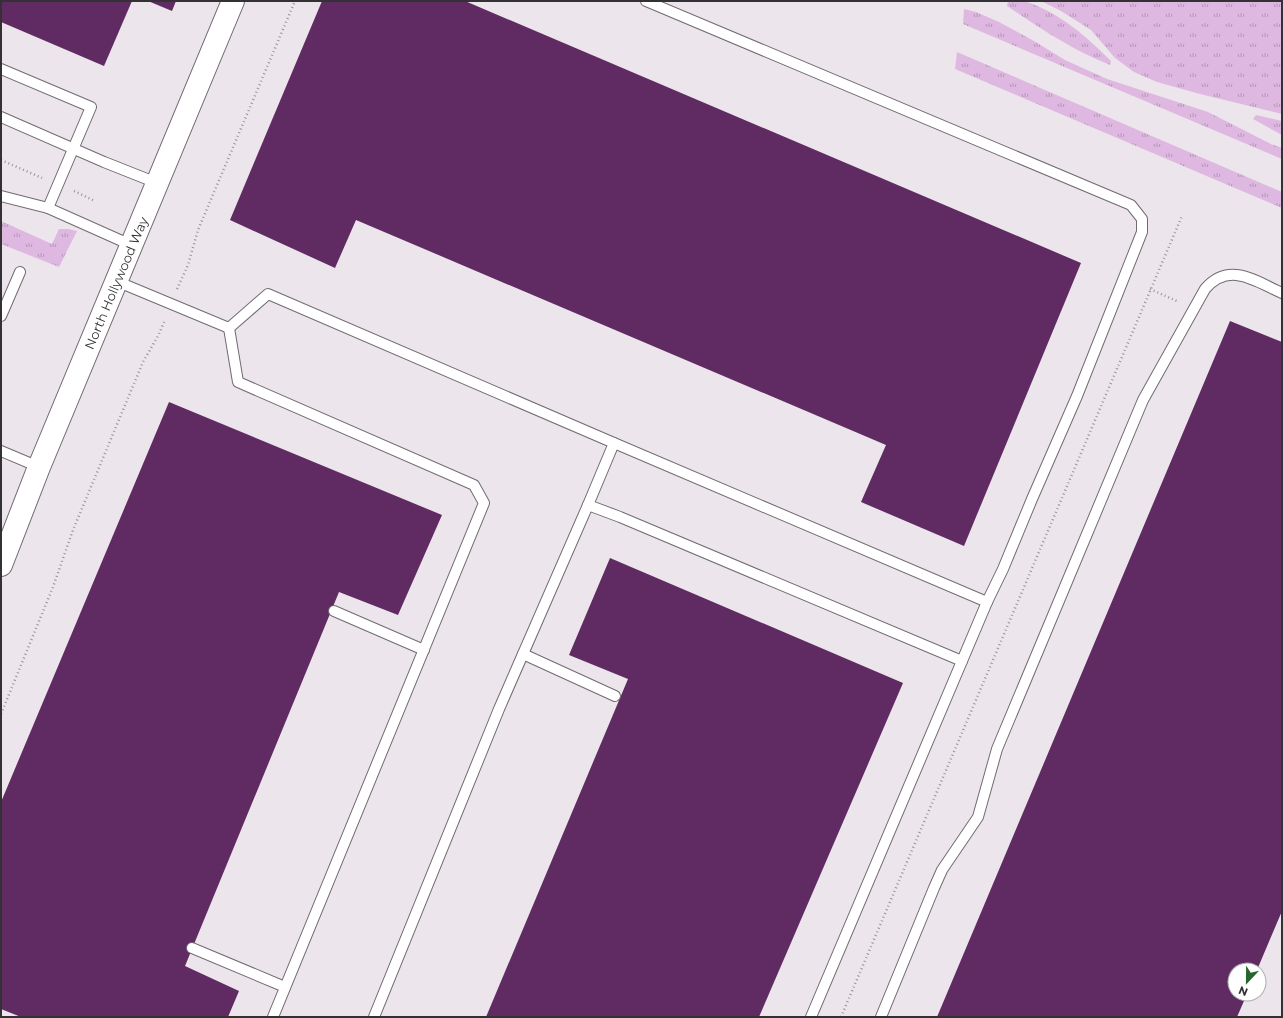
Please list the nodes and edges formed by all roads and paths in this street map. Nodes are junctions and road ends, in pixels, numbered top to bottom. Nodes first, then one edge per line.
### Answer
1 (233, 1) edge
2 (295, 1) edge
3 (646, 1) edge
4 (1, 69) edge
5 (1, 117) edge
6 (73, 148) junction
7 (157, 183) junction
8 (1, 196) edge
9 (48, 208) junction
10 (1182, 216) dead end
11 (131, 245) junction
12 (20, 272) dead end
13 (116, 281) junction
14 (1150, 289) junction
15 (1282, 293) edge
16 (171, 304) junction
17 (1194, 308) junction
18 (1, 316) edge
19 (229, 328) junction
20 (614, 442) junction
21 (1, 452) edge
22 (39, 467) junction
23 (588, 505) junction
24 (1, 565) edge
25 (987, 602) junction
26 (334, 611) dead end
27 (424, 650) junction
28 (523, 654) junction
29 (962, 661) junction
30 (615, 696) dead end
31 (1, 714) edge
32 (192, 948) dead end
33 (285, 987) junction
34 (273, 1017) edge
35 (374, 1017) edge
36 (811, 1017) edge
37 (841, 1017) edge
38 (881, 1017) edge

1 - 7 main road, North Hollywood Way
2 - 16 path
3 - 25 lane
4 - 6 lane
5 - 6 lane
6 - 7 lane
6 - 9 lane
7 - 11 main road, North Hollywood Way
8 - 9 lane
9 - 11 lane
10 - 14 path
11 - 13 main road, North Hollywood Way
12 - 18 lane
13 - 16 lane
13 - 22 main road, North Hollywood Way
14 - 17 path
14 - 37 path
15 - 17 lane
16 - 19 lane
16 - 31 path
17 - 38 lane
19 - 20 lane
19 - 27 lane
20 - 23 lane
20 - 25 lane
21 - 22 lane
22 - 24 main road, North Hollywood Way
23 - 28 lane
23 - 29 lane
25 - 29 lane
26 - 27 lane
27 - 33 lane
28 - 30 lane
28 - 35 lane
29 - 36 lane
32 - 33 lane
33 - 34 lane

